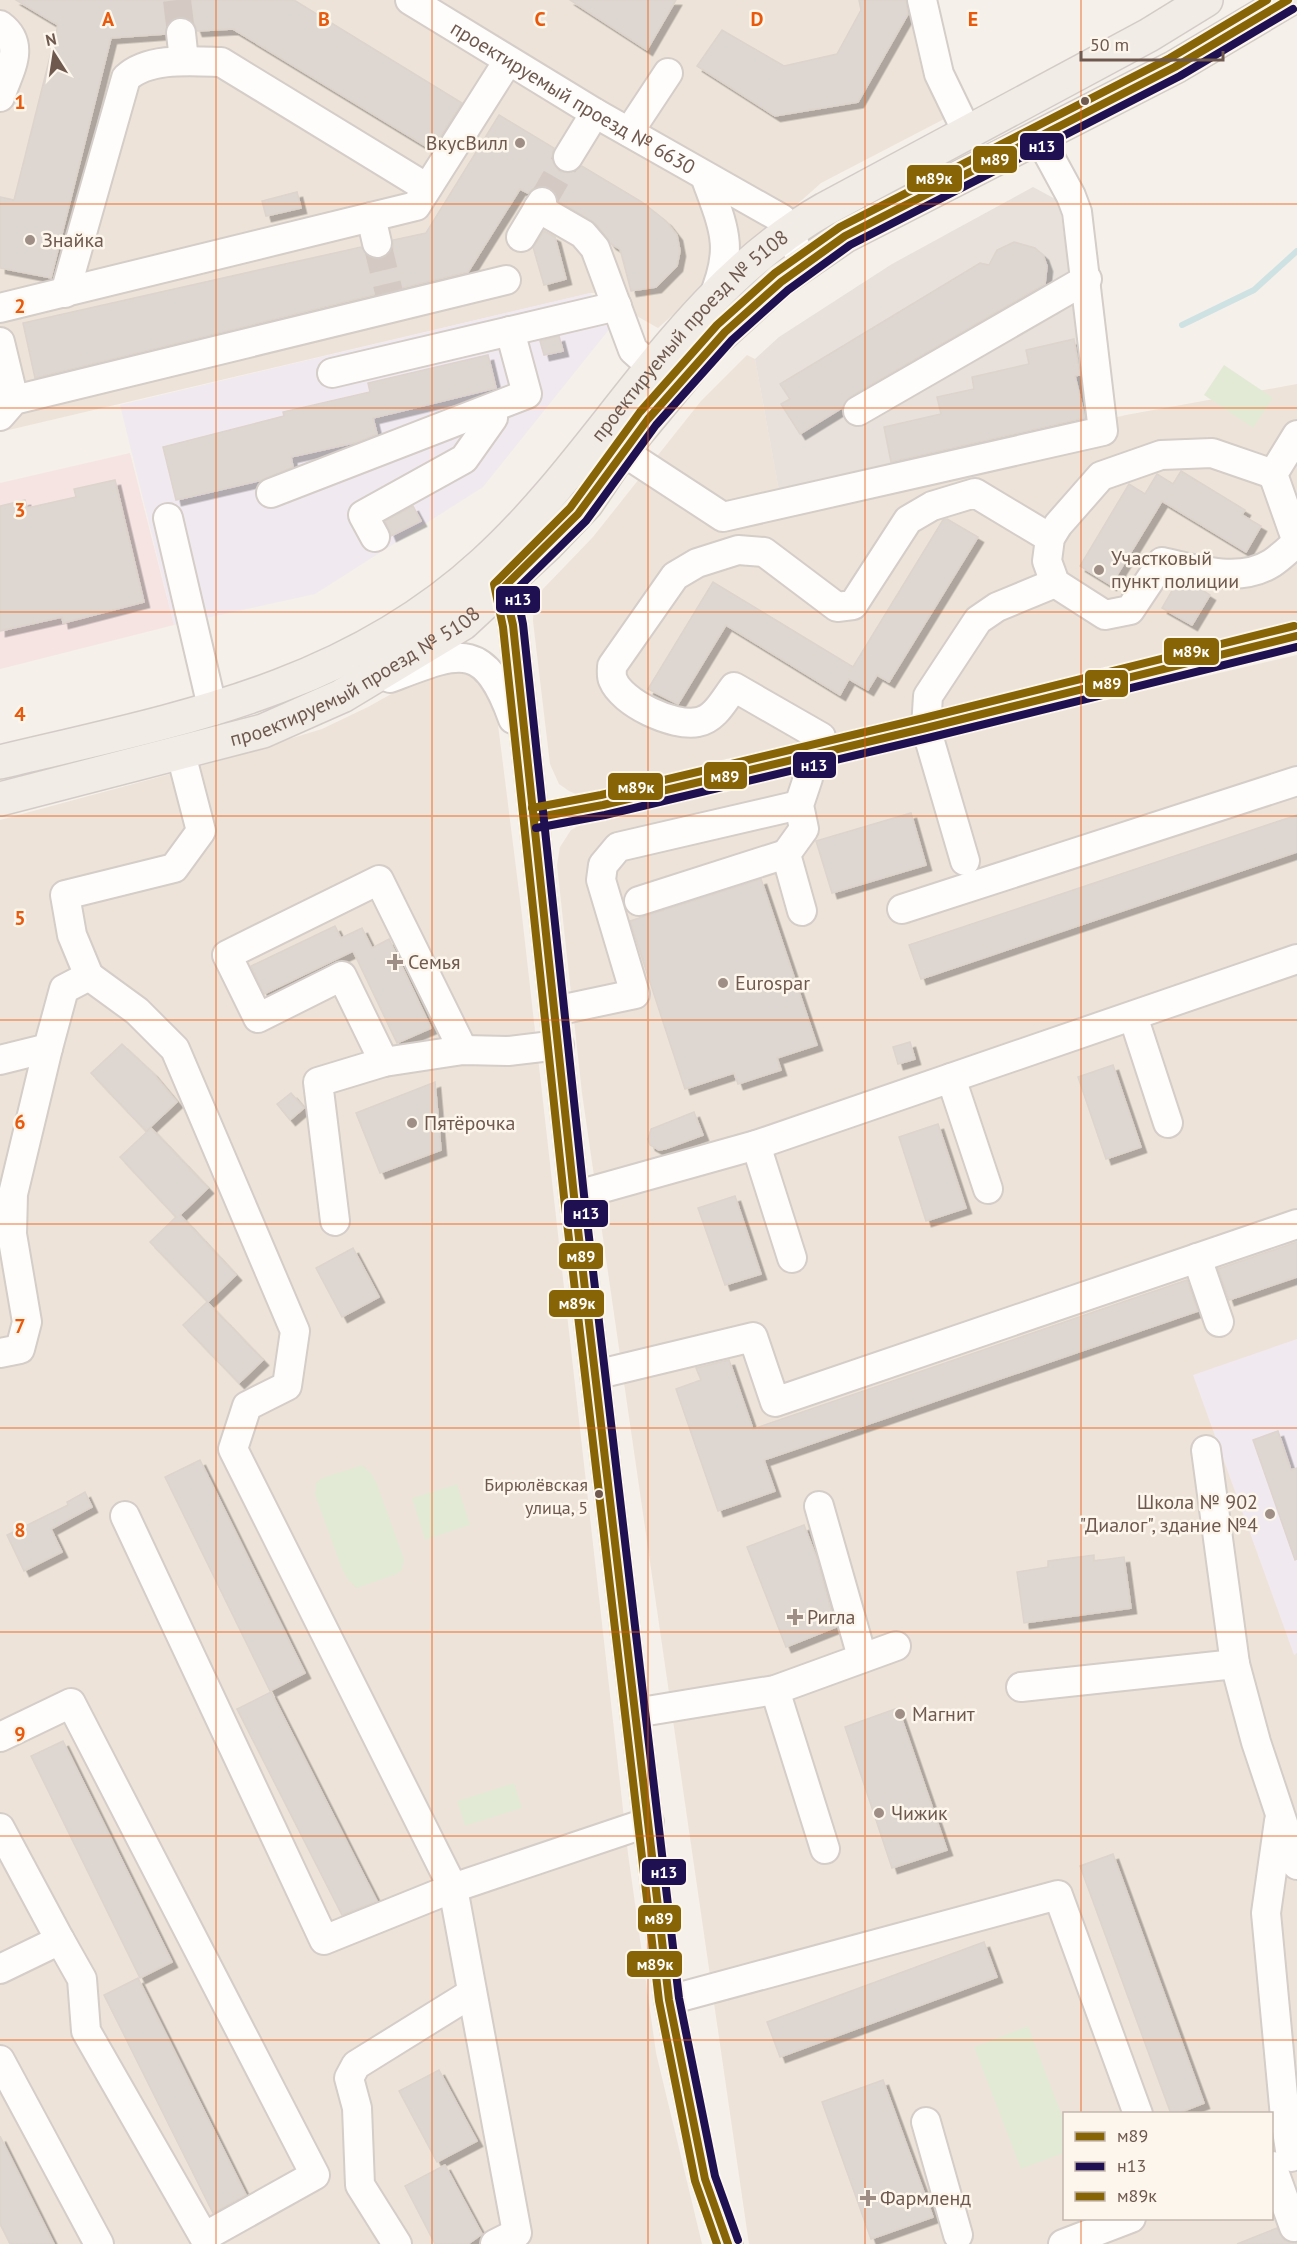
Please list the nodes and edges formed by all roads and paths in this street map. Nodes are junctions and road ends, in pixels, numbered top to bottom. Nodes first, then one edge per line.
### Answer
1 (410, 0) edge
2 (922, 0) edge
3 (1206, 0) edge
4 (1288, 0) edge
5 (0, 25) edge
6 (181, 33) tunnel mouth
7 (184, 61) junction
8 (508, 61) junction
9 (668, 73) dead end
10 (0, 97) edge
11 (595, 113) junction
12 (629, 132) junction
13 (968, 134) junction
14 (1039, 137) junction
15 (568, 157) tunnel mouth
16 (705, 176) junction
17 (428, 188) junction
18 (789, 230) junction
19 (521, 237) dead end
20 (804, 262) junction
21 (1087, 279) junction
22 (506, 280) dead end
23 (65, 292) junction
24 (711, 303) junction
25 (617, 306) junction
26 (0, 308) edge
27 (510, 331) junction
28 (0, 342) edge
29 (652, 367) junction
30 (332, 373) dead end
31 (7, 408) edge
32 (490, 411) junction
33 (858, 411) dead end
34 (1297, 435) edge
35 (622, 451) junction
36 (1273, 474) junction
37 (272, 494) dead end
38 (168, 518) dead end
39 (375, 537) dead end
40 (1050, 538) junction
41 (1297, 542) edge
42 (494, 575) junction
43 (1055, 584) junction
44 (1297, 636) edge
45 (342, 696) junction
46 (213, 711) junction
47 (926, 728) junction
48 (181, 754) junction
49 (814, 754) junction
50 (527, 758) junction
51 (0, 762) edge
52 (1297, 782) edge
53 (0, 799) edge
54 (799, 805) junction
55 (534, 818) junction
56 (786, 854) junction
57 (965, 861) dead end
58 (639, 901) dead end
59 (902, 909) dead end
60 (802, 911) dead end
61 (1297, 959) edge
62 (89, 976) junction
63 (555, 1011) junction
64 (1133, 1016) junction
65 (559, 1045) junction
66 (48, 1048) junction
67 (463, 1050) junction
68 (0, 1060) edge
69 (384, 1062) junction
70 (951, 1078) junction
71 (1168, 1123) dead end
72 (756, 1145) junction
73 (988, 1189) dead end
74 (574, 1196) junction
75 (335, 1221) dead end
76 (1297, 1224) edge
77 (792, 1258) dead end
78 (1197, 1258) junction
79 (1219, 1322) dead end
80 (0, 1353) edge
81 (596, 1375) junction
82 (1206, 1450) dead end
83 (819, 1506) dead end
84 (125, 1516) dead end
85 (896, 1646) dead end
86 (862, 1657) junction
87 (1235, 1664) junction
88 (1021, 1687) dead end
89 (775, 1690) junction
90 (635, 1713) junction
91 (0, 1737) edge
92 (1280, 1816) junction
93 (650, 1822) junction
94 (0, 1827) edge
95 (825, 1849) dead end
96 (1297, 1865) edge
97 (453, 1888) junction
98 (60, 1940) junction
99 (0, 1969) edge
100 (472, 1993) junction
101 (669, 2000) junction
102 (0, 2060) edge
103 (1137, 2112) edge
104 (926, 2122) dead end
105 (1283, 2161) edge
106 (1126, 2220) edge
107 (1294, 2227) dead end
108 (953, 2241) edge
109 (498, 2243) edge
110 (99, 2244) edge
111 (397, 2244) edge
112 (728, 2244) edge
113 (1063, 2244) edge

1 - 8 street, проектируемый проезд № 6630
2 - 13 street
3 - 13 main road, проектируемый проезд № 5108
4 - 14 main road, проектируемый проезд № 5108
5 - 10 street
6 - 7 street
7 - 17 street
7 - 23 street
8 - 11 street, проектируемый проезд № 6630
8 - 17 street
9 - 12 street
11 - 12 street, проектируемый проезд № 6630
11 - 15 street
12 - 16 street, проектируемый проезд № 6630
13 - 18 main road, проектируемый проезд № 5108
14 - 20 main road, проектируемый проезд № 5108
14 - 21 street
16 - 18 street, проектируемый проезд № 6630
16 - 24 street
17 - 23 street
18 - 20 street
18 - 24 main road, проектируемый проезд № 5108
19 - 25 street
20 - 35 main road, проектируемый проезд № 5108
21 - 33 street
21 - 35 street
22 - 31 street
23 - 26 street
24 - 29 main road, проектируемый проезд № 5108
25 - 27 street
25 - 29 street
27 - 30 street
27 - 32 street
28 - 31 street
29 - 42 main road, проектируемый проезд № 5108
32 - 37 street
32 - 39 street
34 - 36 street
35 - 42 main road, проектируемый проезд № 5108
36 - 40 street
36 - 41 street
38 - 46 street
40 - 43 street
40 - 49 street
41 - 43 street
42 - 45 main road, проектируемый проезд № 5108
42 - 46 main road, проектируемый проезд № 5108
42 - 50 street
43 - 47 street
44 - 47 street
45 - 48 main road, проектируемый проезд № 5108
45 - 50 street
46 - 51 main road, проектируемый проезд № 5108
47 - 49 street
47 - 57 street
48 - 53 main road, проектируемый проезд № 5108
48 - 62 street
49 - 54 street
49 - 55 street
50 - 55 street
52 - 59 street
54 - 56 street
54 - 63 street
55 - 63 street
56 - 58 street
56 - 60 street
61 - 64 street
62 - 66 street
62 - 97 street
63 - 65 street
64 - 70 street
64 - 71 street
65 - 67 street
65 - 74 street
66 - 68 street
66 - 80 street
67 - 69 street
67 - 69 street
69 - 75 street
70 - 72 street
70 - 73 street
72 - 74 street
72 - 77 street
74 - 81 street
76 - 78 street
78 - 79 street
78 - 81 street
81 - 90 street
82 - 87 street
83 - 86 street
84 - 97 street
85 - 86 street
86 - 89 street
87 - 88 street
87 - 92 street
89 - 90 street
89 - 95 street
90 - 93 street
91 - 98 street
92 - 96 street
92 - 105 street
93 - 97 street
93 - 101 street
94 - 98 street
97 - 100 street
98 - 99 street
100 - 109 street
100 - 111 street
101 - 103 street
101 - 112 street
102 - 110 street
104 - 108 street
105 - 107 street
106 - 113 street

